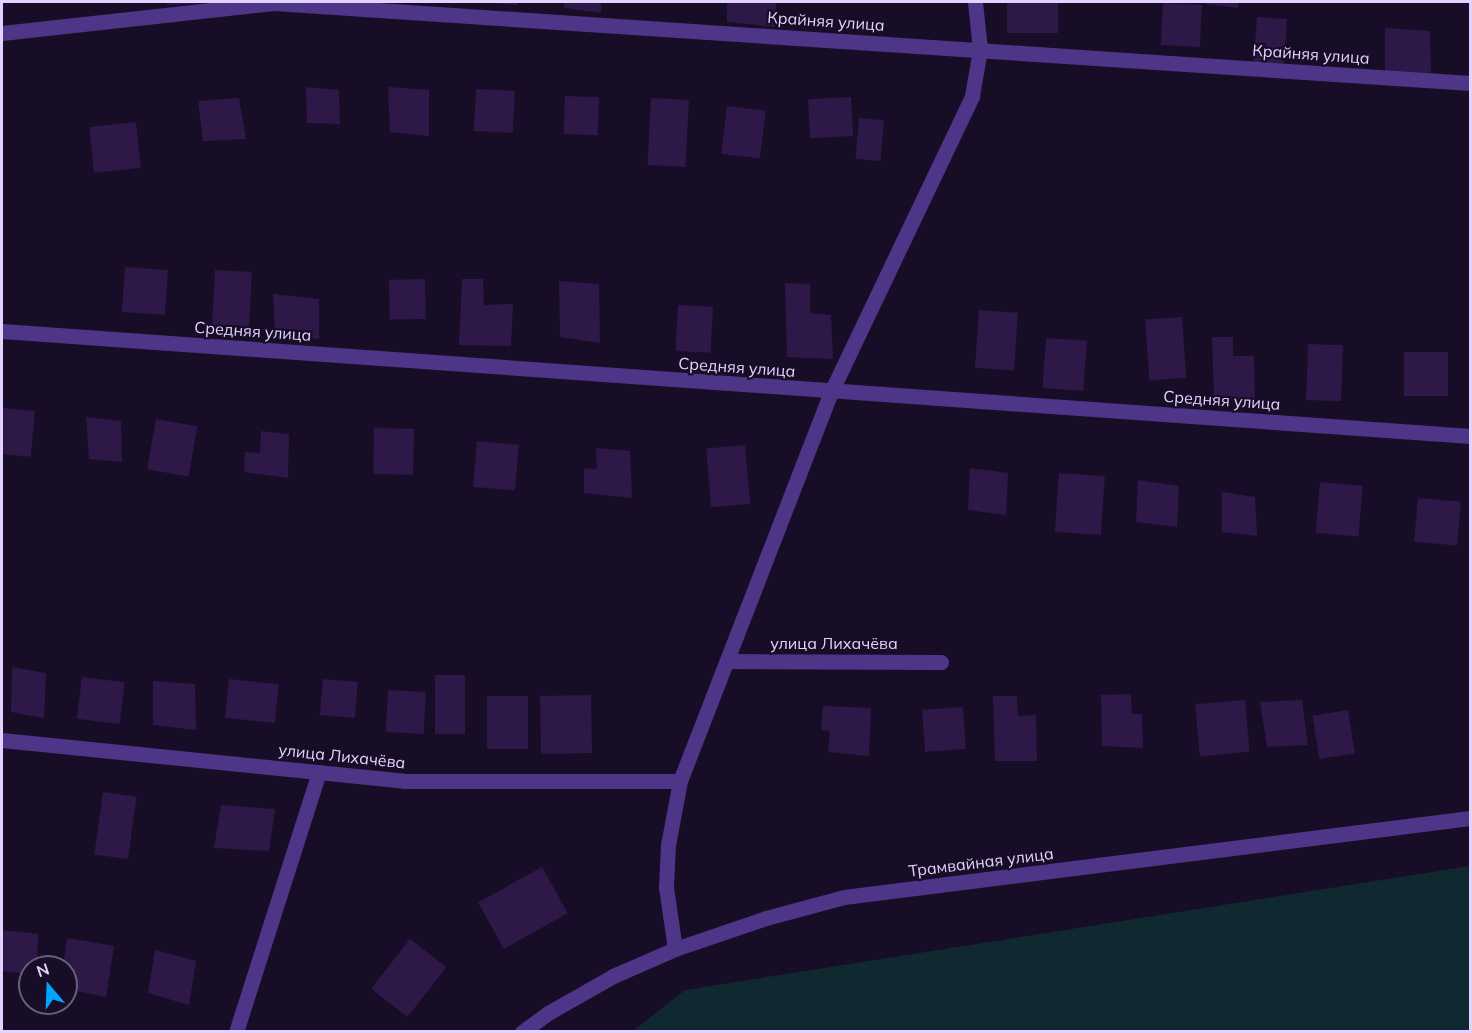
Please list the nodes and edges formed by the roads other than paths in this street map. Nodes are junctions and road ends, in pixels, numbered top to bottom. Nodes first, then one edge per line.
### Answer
1 (975, 2) edge
2 (2, 33) edge
3 (980, 50) junction
4 (1470, 83) edge
5 (2, 331) edge
6 (831, 392) junction
7 (1470, 435) edge
8 (727, 661) junction
9 (941, 662) dead end
10 (2, 740) edge
11 (320, 772) junction
12 (680, 781) junction
13 (1470, 818) edge
14 (675, 949) junction
15 (236, 1032) edge
16 (522, 1032) edge

1 - 3 street
2 - 3 street, Крайняя улица
3 - 4 street, Крайняя улица
3 - 6 street
5 - 6 street, Средняя улица
6 - 7 street, Средняя улица
6 - 8 street
8 - 9 street, улица Лихачёва
8 - 12 street
10 - 11 street, улица Лихачёва
11 - 12 street, улица Лихачёва
11 - 15 street
12 - 14 street
13 - 14 street, Трамвайная улица
14 - 16 street, Трамвайная улица

